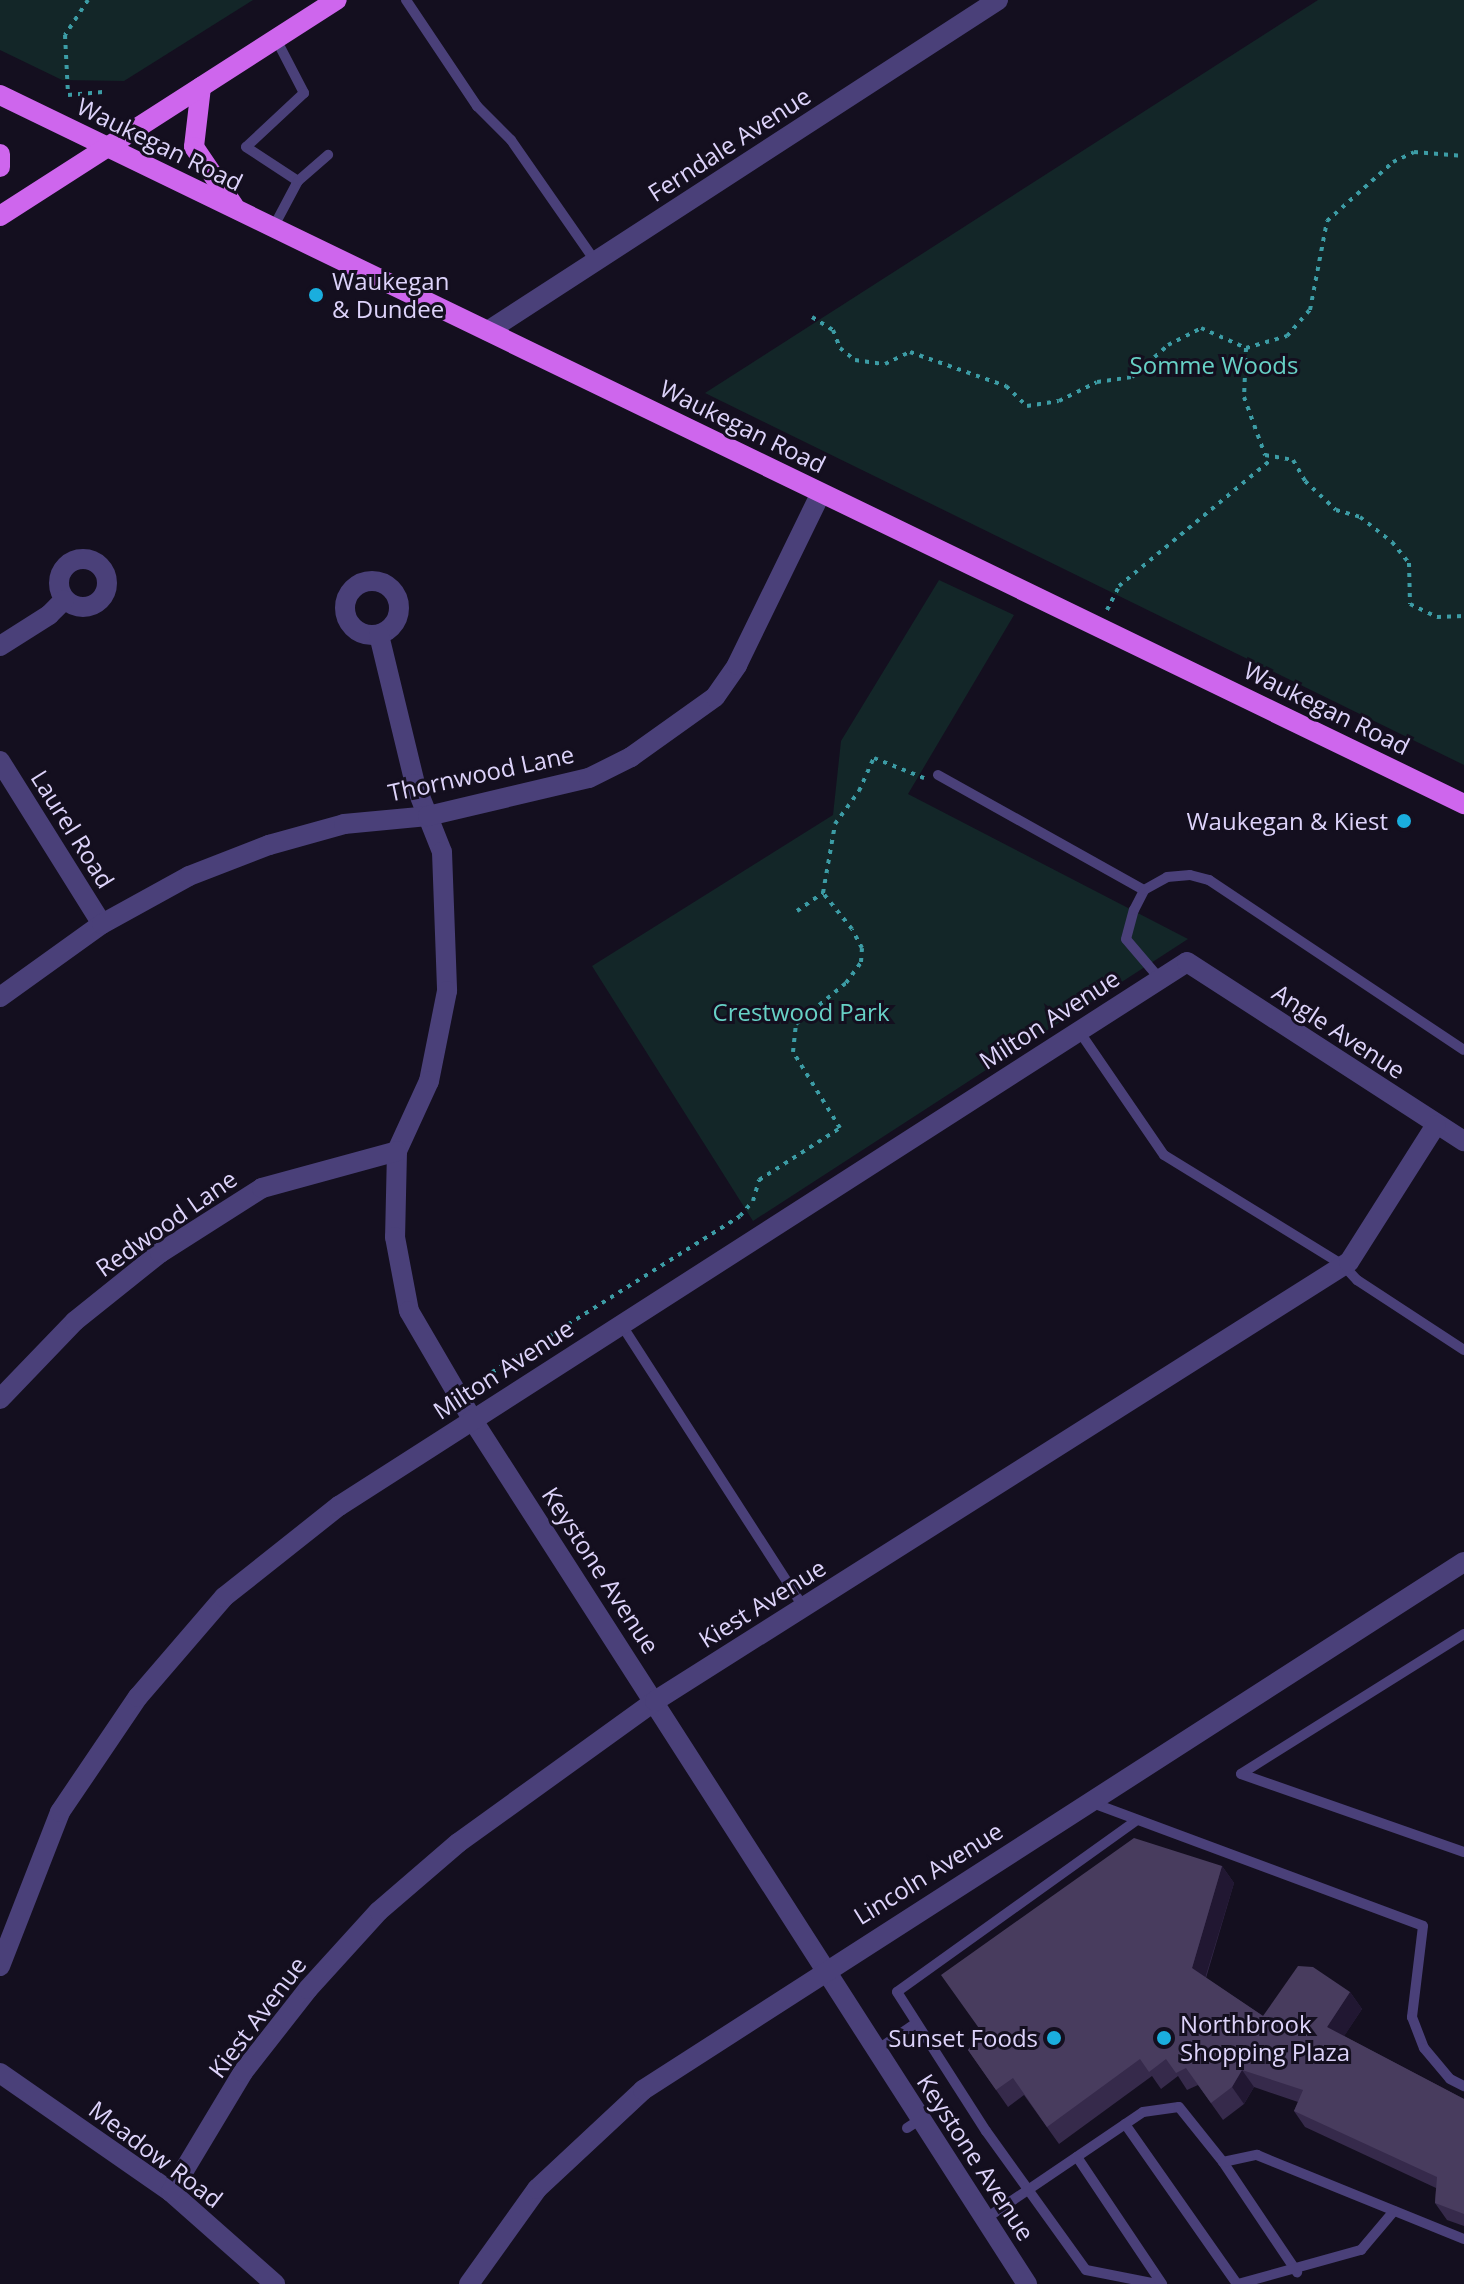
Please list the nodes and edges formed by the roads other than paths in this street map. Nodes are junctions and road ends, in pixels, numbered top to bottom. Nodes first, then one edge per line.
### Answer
1 (337, 0) edge
2 (406, 0) edge
3 (998, 0) edge
4 (276, 39) junction
5 (201, 87) junction
6 (0, 95) edge
7 (107, 148) junction
8 (0, 154) edge
9 (328, 155) dead end
10 (0, 167) edge
11 (298, 181) junction
12 (236, 210) junction
13 (0, 216) edge
14 (273, 228) junction
15 (595, 261) junction
16 (488, 331) junction
17 (821, 493) junction
18 (64, 600) dead end
19 (379, 635) dead end
20 (0, 646) edge
21 (0, 761) edge
22 (938, 775) road end
23 (1464, 804) edge
24 (428, 816) junction
25 (1144, 890) junction
26 (102, 924) junction
27 (1187, 962) joint
28 (1160, 979) junction
29 (0, 997) edge
30 (1079, 1031) junction
31 (1464, 1050) edge
32 (1436, 1125) junction
33 (1462, 1137) edge
34 (397, 1151) junction
35 (1343, 1265) junction
36 (621, 1324) junction
37 (1464, 1350) edge
38 (0, 1399) edge
39 (472, 1419) junction
40 (1464, 1562) edge
41 (804, 1608) junction
42 (1464, 1634) edge
43 (655, 1701) junction
44 (1088, 1802) junction
45 (1137, 1820) junction
46 (1464, 1852) edge
47 (0, 1966) edge
48 (825, 1969) junction
49 (916, 2023) junction
50 (877, 2050) junction
51 (0, 2073) edge
52 (1464, 2086) edge
53 (1125, 2124) junction
54 (1077, 2157) junction
55 (1223, 2162) junction
56 (1031, 2190) junction
57 (171, 2192) junction
58 (1394, 2211) junction
59 (985, 2219) junction
60 (1464, 2239) edge
61 (1297, 2272) junction
62 (275, 2284) edge
63 (469, 2284) edge
64 (1027, 2284) edge
65 (1160, 2284) edge
66 (1238, 2284) edge

1 - 4 main road
2 - 15 lane
3 - 15 street, Ferndale Avenue
4 - 5 main road
4 - 11 lane
5 - 7 main road
5 - 12 main road
6 - 7 main road, Waukegan Road
7 - 12 main road, Waukegan Road
7 - 13 main road
8 - 10 main road
9 - 11 lane
11 - 14 lane
12 - 14 main road, Waukegan Road
14 - 16 main road, Waukegan Road
15 - 16 street, Ferndale Avenue
16 - 17 main road, Waukegan Road
17 - 23 main road, Waukegan Road
17 - 24 street, Thornwood Lane
18 - 20 street
19 - 24 street, Keystone Avenue
21 - 26 street, Laurel Road
22 - 25 lane
24 - 26 street, Thornwood Lane
24 - 34 street, Keystone Avenue
25 - 28 lane
25 - 31 lane
26 - 29 street, Thornwood Lane
27 - 28 street, Milton Avenue
27 - 32 street, Angle Avenue
28 - 30 street, Milton Avenue
30 - 35 lane
30 - 36 street, Milton Avenue
32 - 33 street, Angle Avenue
32 - 35 street, Kiest Avenue
34 - 38 street, Redwood Lane
34 - 39 street, Keystone Avenue
35 - 37 lane
35 - 41 street, Kiest Avenue
36 - 39 street, Milton Avenue
36 - 41 lane
39 - 43 street, Keystone Avenue
39 - 47 street, Milton Avenue
40 - 44 street, Lincoln Avenue
41 - 43 street, Kiest Avenue
42 - 46 lane
43 - 48 street, Keystone Avenue
43 - 57 street, Kiest Avenue
44 - 45 lane
44 - 48 street, Lincoln Avenue
45 - 49 lane
45 - 52 lane
48 - 50 street, Keystone Avenue
48 - 63 street, Lincoln Avenue
49 - 50 lane
49 - 56 lane
50 - 59 street, Keystone Avenue
51 - 57 street, Meadow Road
53 - 54 lane
53 - 55 lane
53 - 66 lane
54 - 56 lane
54 - 65 lane
55 - 58 lane
55 - 61 lane
56 - 59 lane
56 - 65 lane
57 - 62 street, Meadow Road
58 - 60 lane
58 - 61 lane
59 - 64 street, Keystone Avenue
61 - 66 lane

